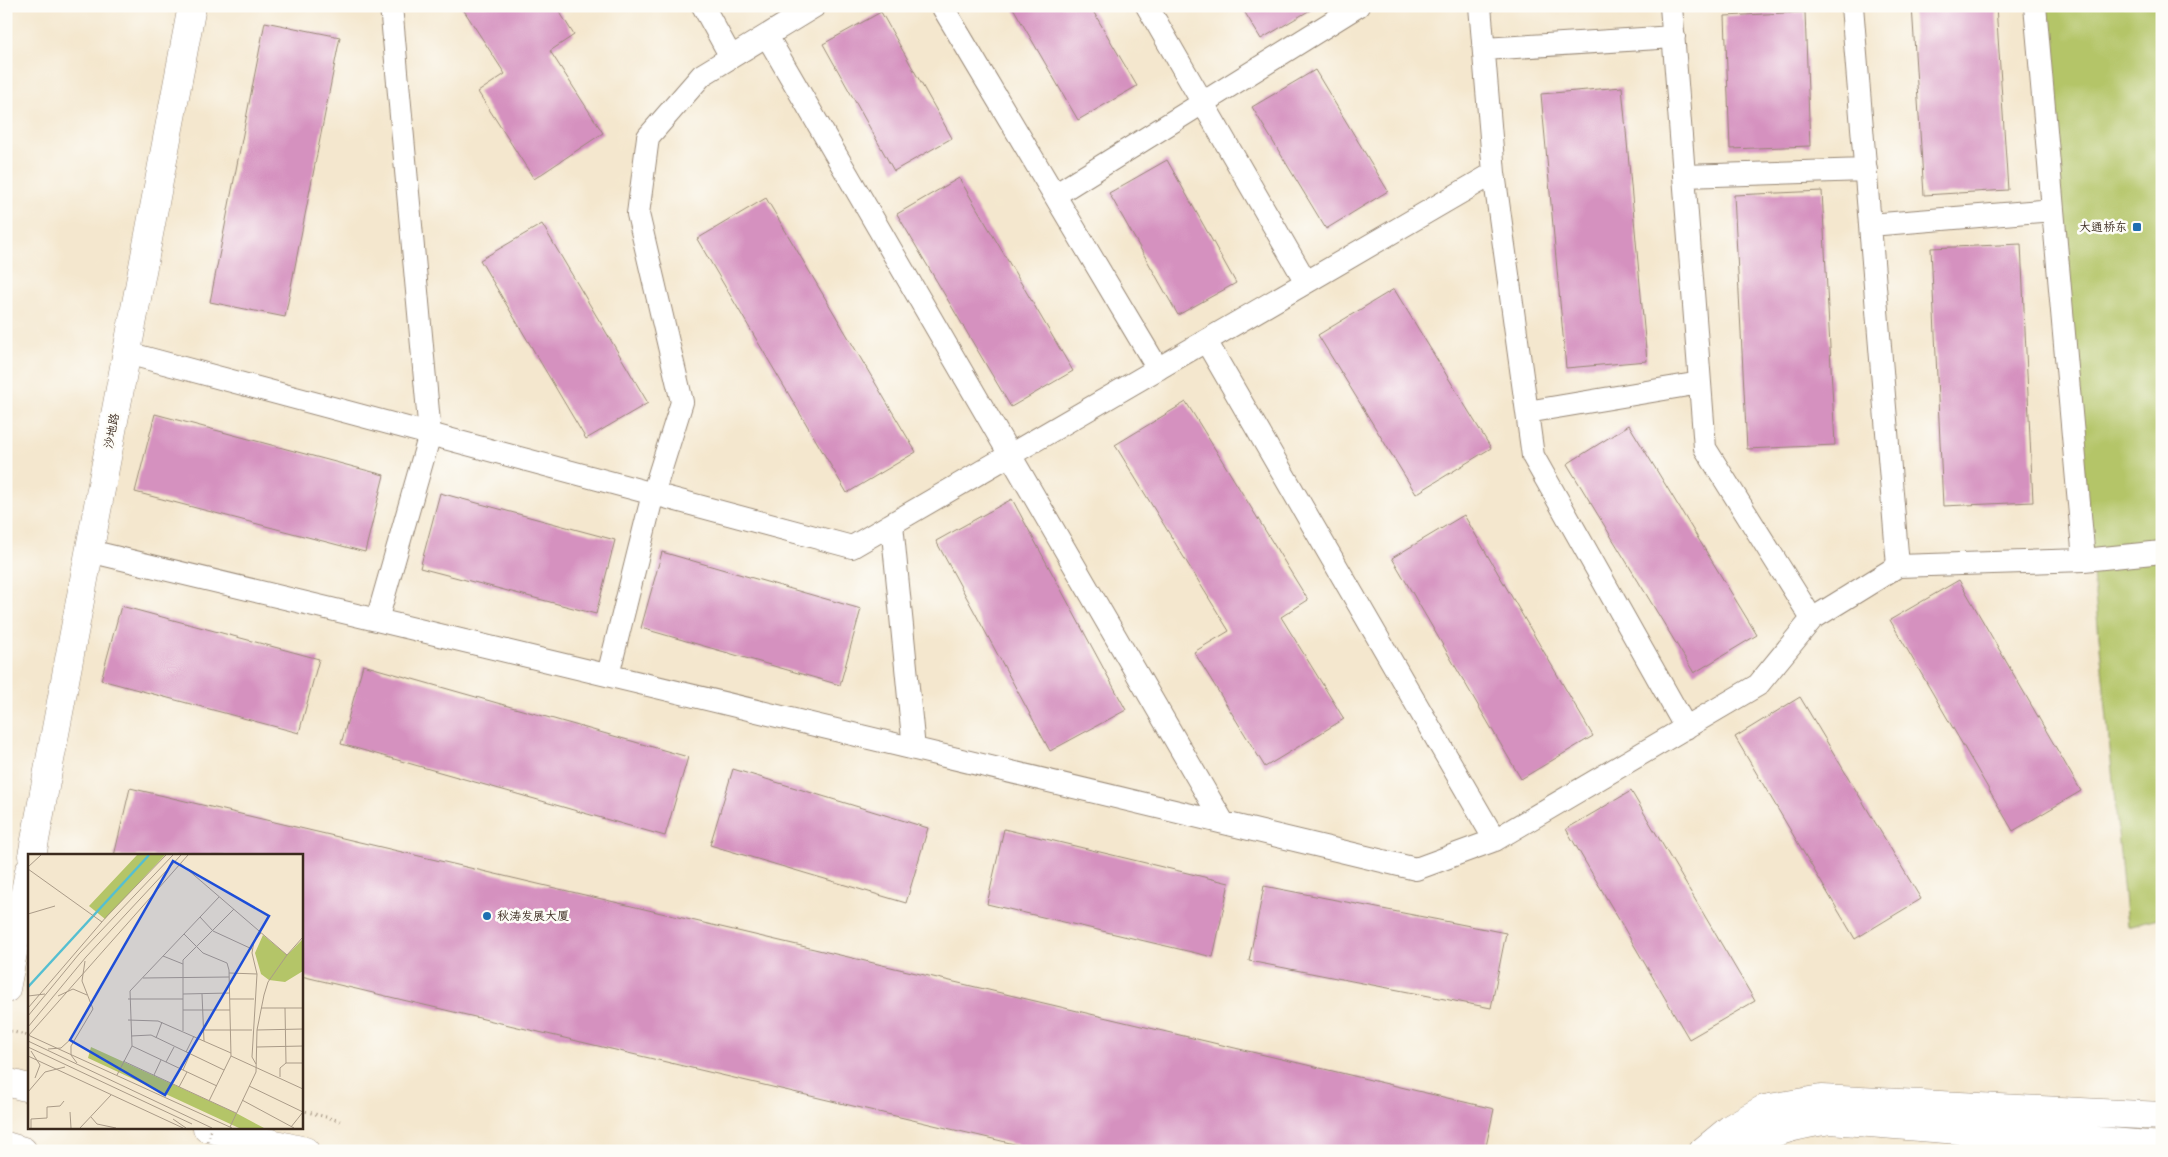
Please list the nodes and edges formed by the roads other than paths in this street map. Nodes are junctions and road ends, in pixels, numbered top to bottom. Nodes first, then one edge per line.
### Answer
1 (192, 6) edge
2 (391, 6) edge
3 (703, 6) edge
4 (815, 6) edge
5 (942, 6) edge
6 (1147, 6) edge
7 (1358, 6) edge
8 (1480, 6) edge
9 (1671, 6) edge
10 (1852, 6) edge
11 (2035, 6) edge
12 (767, 36) junction
13 (1674, 37) junction
14 (1484, 49) junction
15 (731, 57) junction
16 (1203, 104) junction
17 (1866, 170) junction
18 (1494, 173) junction
19 (1685, 176) junction
20 (1055, 196) junction
21 (2053, 210) junction
22 (1870, 225) junction
23 (1306, 282) junction
24 (1206, 340) junction
25 (127, 353) junction
26 (1158, 369) junction
27 (1700, 383) junction
28 (1527, 412) junction
29 (430, 434) junction
30 (1009, 456) junction
31 (653, 494) junction
32 (892, 524) junction
33 (89, 551) junction
34 (2162, 552) edge
35 (2084, 560) junction
36 (1898, 566) junction
37 (1812, 619) junction
38 (377, 620) junction
39 (608, 675) junction
40 (1686, 728) junction
41 (914, 749) junction
42 (1223, 822) junction
43 (1495, 840) junction
44 (32, 854) edge
45 (28, 875) edge
46 (6, 990) edge
47 (6, 1082) edge
48 (28, 1088) edge
49 (2162, 1116) edge
50 (216, 1130) edge
51 (6, 1146) edge
52 (2162, 1146) edge
53 (23, 1151) edge
54 (305, 1151) edge
55 (1703, 1151) edge
56 (1741, 1151) edge

1 - 25 main road, 沙地路
2 - 29 lane
3 - 15 lane
4 - 12 lane
5 - 20 lane
6 - 16 lane
7 - 16 lane
8 - 14 lane
9 - 13 lane
10 - 17 lane
11 - 21 lane
12 - 15 lane
12 - 30 lane
13 - 14 lane
13 - 19 lane
14 - 18 lane
15 - 31 lane
16 - 20 lane
16 - 23 lane
17 - 19 lane
17 - 22 lane
18 - 23 lane
18 - 28 lane
19 - 27 lane
20 - 26 lane
21 - 22 lane
21 - 35 lane
22 - 36 lane
23 - 24 lane
24 - 26 lane
24 - 43 lane
25 - 29 lane
25 - 33 main road, 沙地路
26 - 30 lane
27 - 28 lane
27 - 37 lane
28 - 40 lane
29 - 31 lane
29 - 38 lane
30 - 32 lane
30 - 42 lane
31 - 32 lane
31 - 39 lane
32 - 41 lane
33 - 38 lane
33 - 44 main road, 沙地路
34 - 35 lane
35 - 36 lane
36 - 37 lane
37 - 40 lane
38 - 39 lane
39 - 41 lane
40 - 43 lane
41 - 42 lane
42 - 43 lane
45 - 46 main road
47 - 48 main road
49 - 55 main road
50 - 54 main road
51 - 53 main road
52 - 56 main road

